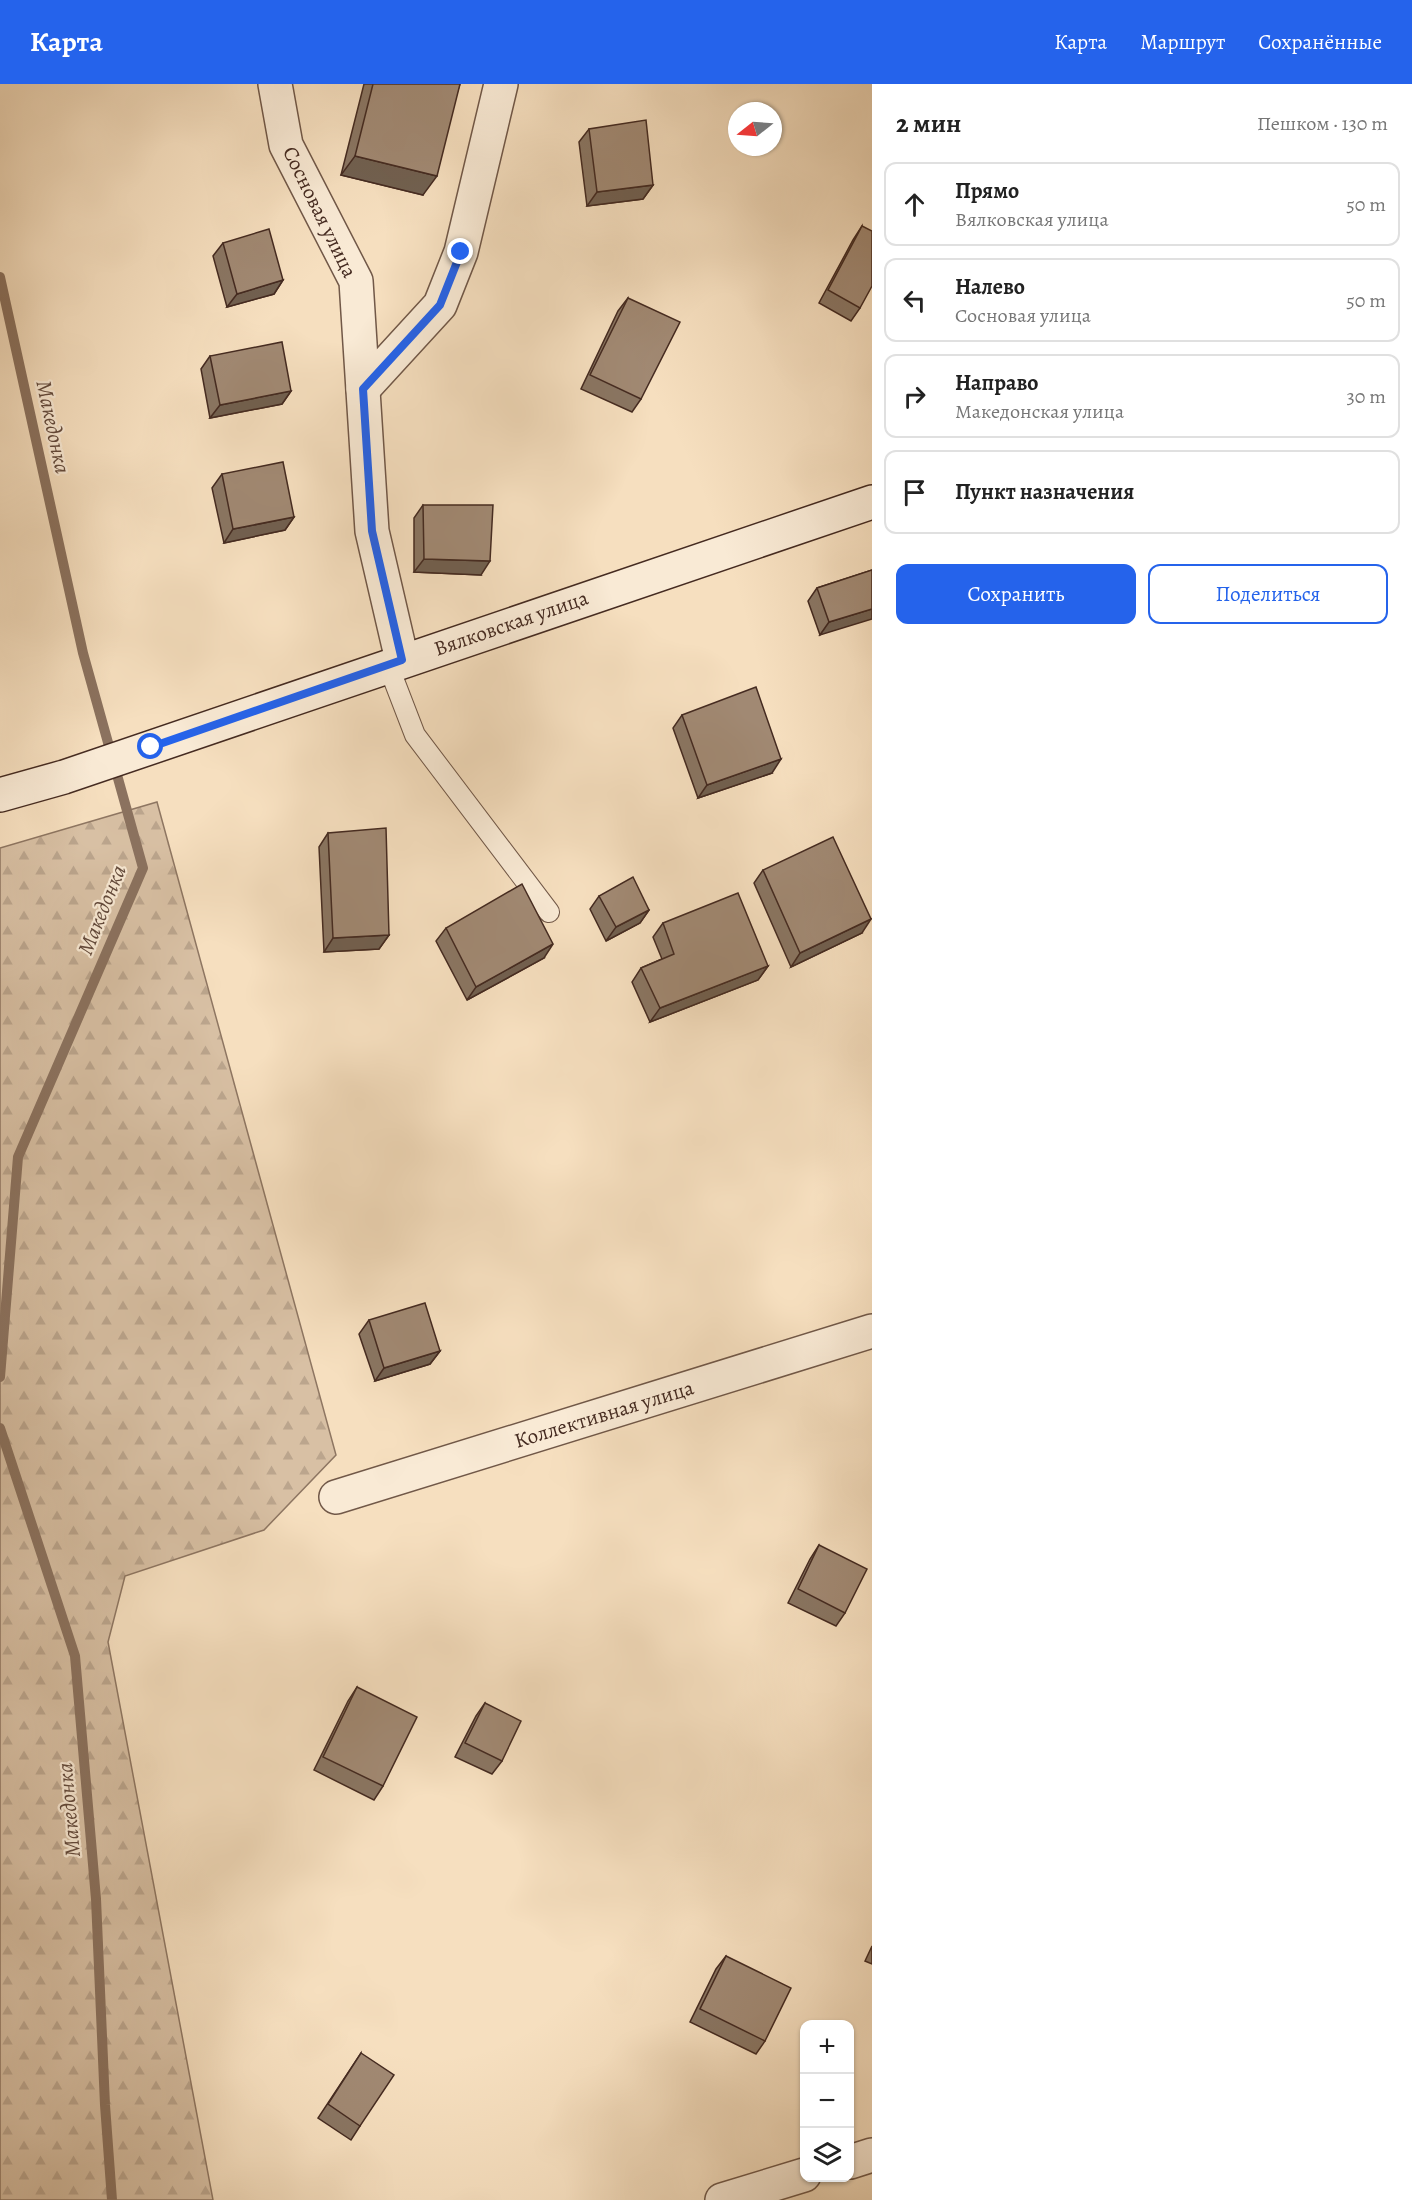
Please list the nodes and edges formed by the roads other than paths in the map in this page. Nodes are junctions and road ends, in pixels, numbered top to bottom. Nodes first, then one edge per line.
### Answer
1 (275, 84) edge
2 (501, 84) edge
3 (363, 389) junction
4 (872, 502) edge
5 (395, 663) junction
6 (0, 795) edge
7 (549, 912) dead end
8 (872, 1331) edge
9 (336, 1497) dead end
10 (872, 2155) edge
11 (854, 2160) edge
12 (800, 2176) edge
13 (722, 2200) edge

1 - 3 street, Сосновая улица
2 - 3 street
3 - 5 street, Сосновая улица
4 - 5 street, Вялковская улица
5 - 6 street, Вялковская улица
5 - 7 lane
8 - 9 street, Коллективная улица
10 - 11 street
12 - 13 street

